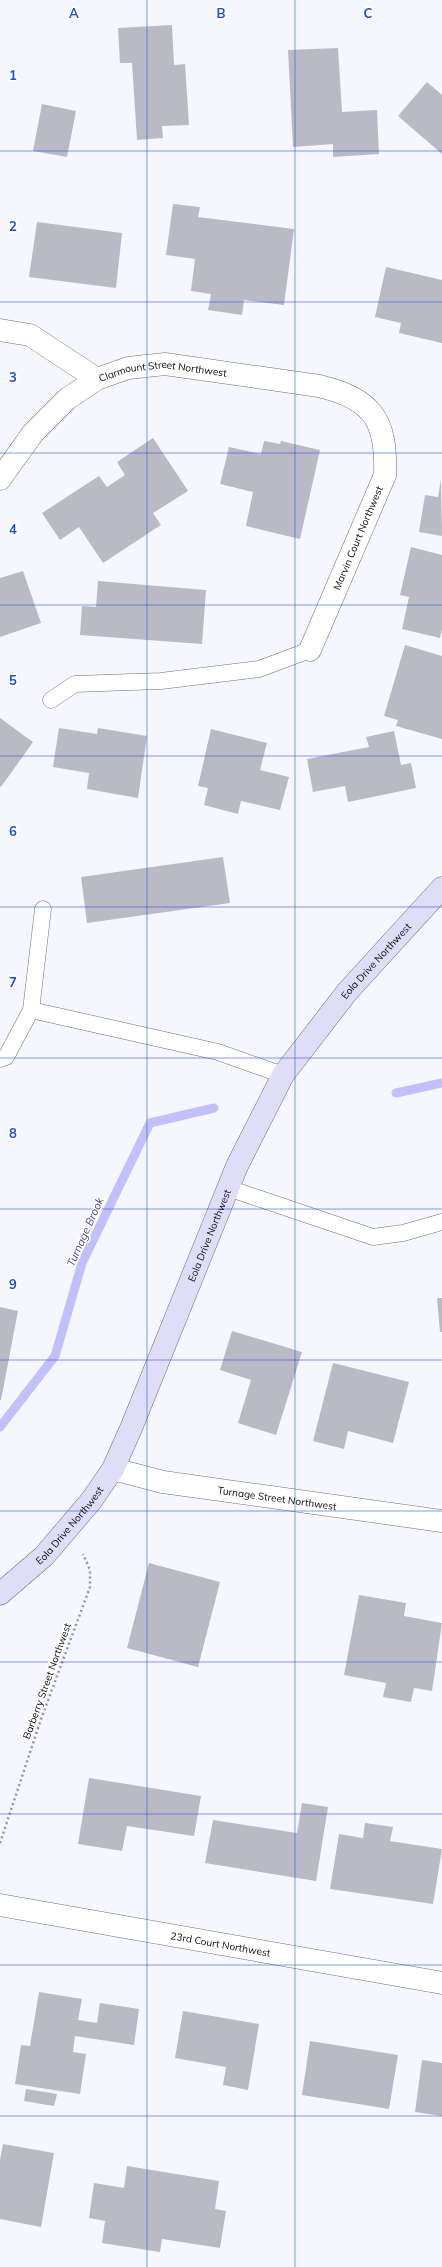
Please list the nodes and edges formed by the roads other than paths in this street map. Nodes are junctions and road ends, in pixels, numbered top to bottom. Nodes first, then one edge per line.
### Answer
1 (0, 330) edge
2 (97, 379) junction
3 (363, 405) joint
4 (0, 478) edge
5 (310, 650) joint
6 (51, 700) dead end
7 (442, 888) edge
8 (43, 909) dead end
9 (31, 1010) junction
10 (0, 1059) edge
11 (283, 1074) junction
12 (228, 1188) junction
13 (442, 1222) edge
14 (113, 1469) junction
15 (442, 1521) edge
16 (0, 1594) edge
17 (0, 1905) edge
18 (442, 1983) edge

1 - 2 street
2 - 3 street, Clarmount Street Northwest
2 - 4 street, Clarmount Street Northwest
3 - 5 street, Marvin Court Northwest
5 - 6 lane
7 - 11 main road, Eola Drive Northwest
8 - 9 lane
9 - 10 lane
9 - 11 lane
11 - 12 main road, Eola Drive Northwest
12 - 13 lane
12 - 14 main road, Eola Drive Northwest
14 - 15 street, Turnage Street Northwest
14 - 16 main road, Eola Drive Northwest
17 - 18 street, 23rd Court Northwest

